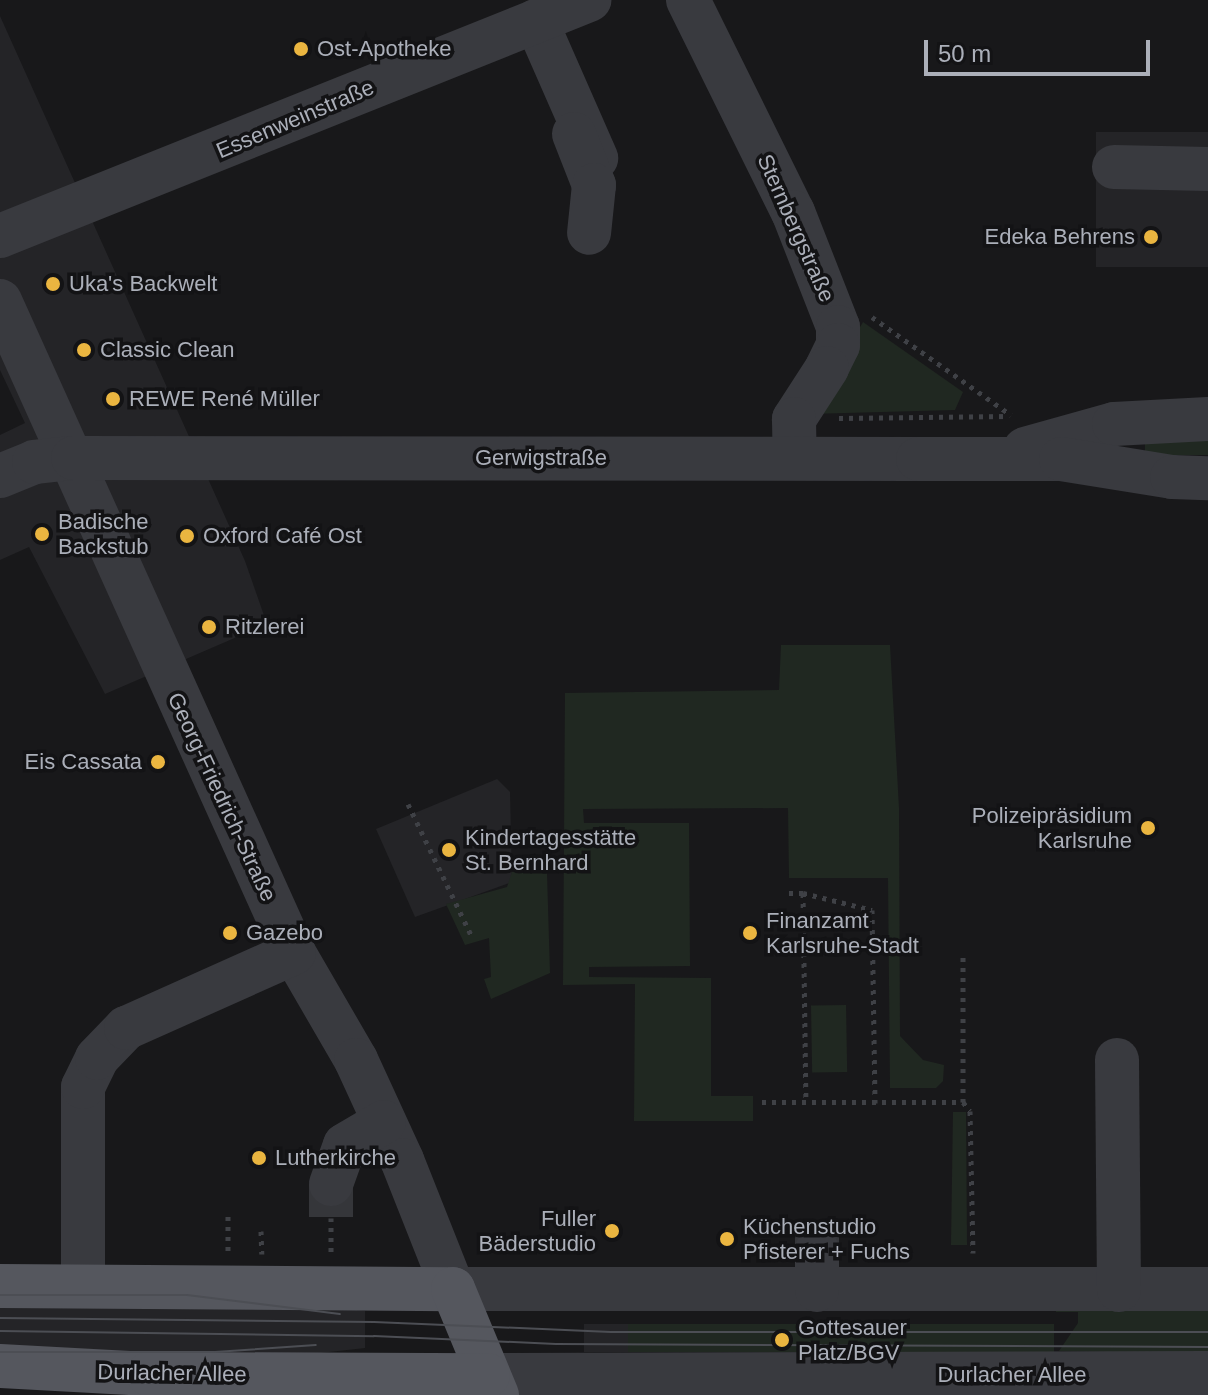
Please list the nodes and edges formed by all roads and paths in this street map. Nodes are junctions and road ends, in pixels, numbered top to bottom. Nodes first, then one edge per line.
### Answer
1 (688, 0) edge
2 (560, 12) edge
3 (587, 101) junction
4 (596, 158) dead end
5 (1114, 167) dead end
6 (1208, 169) edge
7 (589, 233) dead end
8 (0, 236) edge
9 (0, 301) edge
10 (831, 307) junction
11 (1208, 419) edge
12 (794, 439) junction
13 (1021, 439) junction
14 (73, 458) junction
15 (0, 476) edge
16 (1208, 478) edge
17 (408, 804) dead end
18 (789, 893) dead end
19 (803, 893) junction
20 (471, 935) dead end
21 (294, 953) junction
22 (963, 953) dead end
23 (1117, 1060) dead end
24 (762, 1102) dead end
25 (806, 1102) junction
26 (963, 1102) junction
27 (875, 1103) junction
28 (384, 1122) junction
29 (331, 1200) joint
30 (228, 1216) dead end
31 (261, 1231) dead end
32 (973, 1257) dead end
33 (228, 1258) dead end
34 (262, 1258) dead end
35 (331, 1259) dead end
36 (0, 1286) edge
37 (83, 1286) junction
38 (453, 1289) junction
39 (1208, 1289) edge
40 (1119, 1290) junction
41 (0, 1366) edge
42 (1208, 1373) edge
43 (203, 1385) edge
44 (492, 1385) edge
45 (1151, 1385) edge
46 (641, 1386) edge

1 - 10 street, Sternbergstraße
2 - 3 street
2 - 8 street, Essenweinstraße
3 - 4 street
3 - 7 street
5 - 6 street
9 - 14 street, Georg-Friedrich-Straße
10 - 12 street, Sternbergstraße
10 - 13 path
11 - 13 street, Gerwigstraße
12 - 13 street, Gerwigstraße
12 - 13 path
12 - 14 street, Gerwigstraße
13 - 16 street, Gerwigstraße
14 - 15 street, Gerwigstraße
14 - 21 street, Georg-Friedrich-Straße
17 - 20 path
18 - 19 path
19 - 25 path
19 - 27 path
21 - 28 street, Georg-Friedrich-Straße
21 - 37 street
22 - 26 path
23 - 40 street
24 - 25 path
25 - 27 path
26 - 27 path
26 - 32 path
28 - 29 street
28 - 38 street, Georg-Friedrich-Straße
29 - 35 path
30 - 33 path
31 - 34 path
36 - 37 main road
37 - 38 main road
38 - 40 street
38 - 44 main road
39 - 40 street
41 - 43 main road, Durlacher Allee
42 - 45 street, Durlacher Allee
43 - 44 main road, Durlacher Allee
44 - 46 street, Durlacher Allee
45 - 46 street, Durlacher Allee

